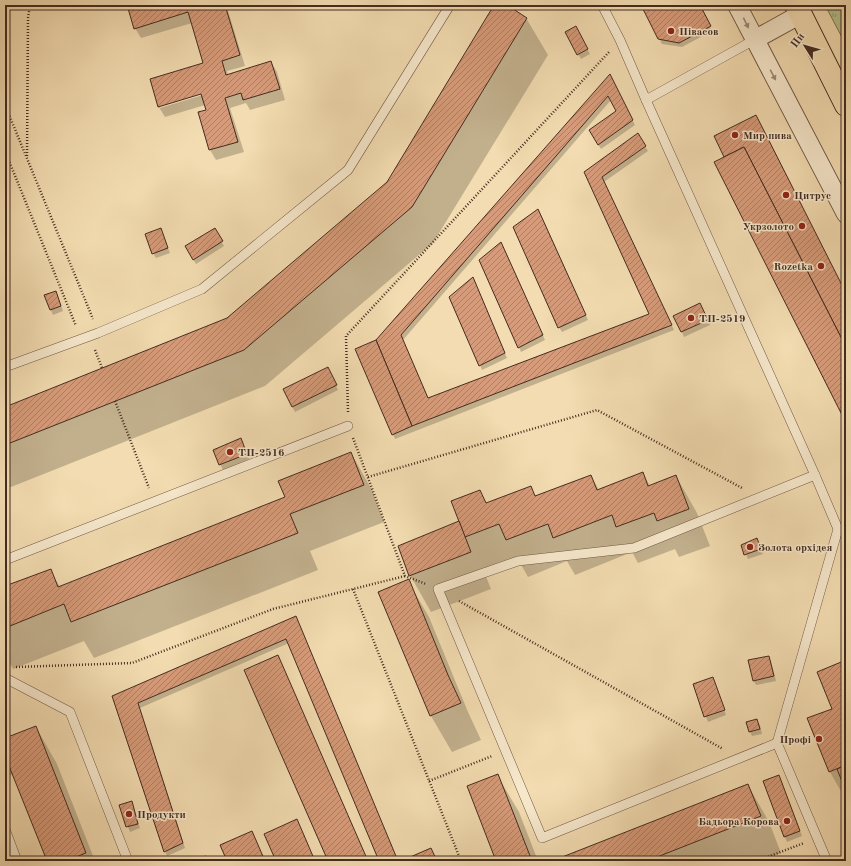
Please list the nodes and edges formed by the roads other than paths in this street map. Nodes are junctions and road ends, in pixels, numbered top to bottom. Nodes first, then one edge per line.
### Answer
1 (450, 5) edge
2 (602, 5) edge
3 (737, 5) edge
4 (798, 10) edge
5 (754, 40) junction
6 (646, 100) junction
7 (846, 105) edge
8 (846, 214) edge
9 (5, 367) edge
10 (348, 426) road end
11 (815, 475) junction
12 (5, 560) edge
13 (5, 678) edge
14 (777, 743) junction
15 (5, 829) edge
16 (17, 861) edge
17 (128, 861) edge
18 (827, 861) edge

1 - 9 lane
2 - 6 lane
3 -> 5 street
4 - 5 street
4 - 7 main road
5 - 6 lane
5 -> 8 street
6 - 11 lane
10 - 12 lane
11 - 14 lane
11 - 14 lane
13 - 17 lane
14 - 18 lane
15 - 16 lane

